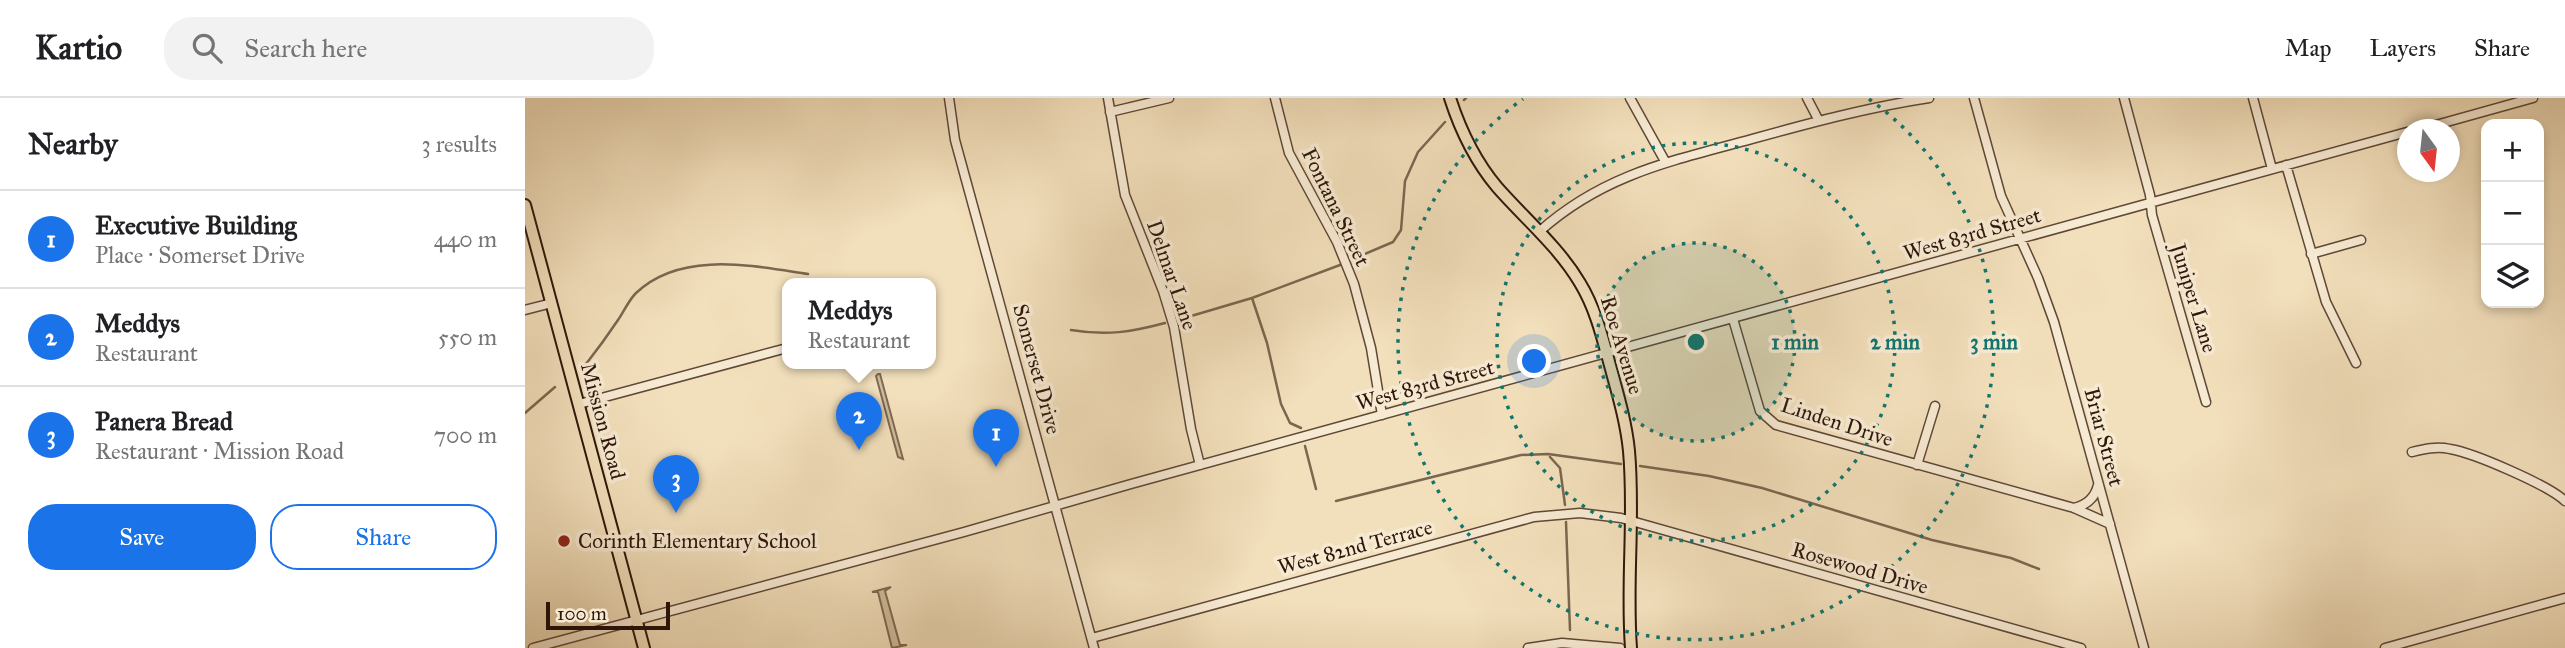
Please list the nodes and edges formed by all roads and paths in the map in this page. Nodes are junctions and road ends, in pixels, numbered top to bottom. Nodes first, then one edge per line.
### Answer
1 (949, 98) edge
2 (1108, 98) edge
3 (1169, 98) edge
4 (1275, 98) edge
5 (1450, 98) edge
6 (1630, 98) edge
7 (1807, 98) edge
8 (1929, 98) edge
9 (1974, 98) edge
10 (2124, 98) edge
11 (2253, 98) edge
12 (2533, 98) edge
13 (1110, 112) junction
14 (2458, 119) edge
15 (1819, 121) junction
16 (2397, 135) edge
17 (1666, 163) junction
18 (2286, 165) junction
19 (2272, 169) junction
20 (2150, 203) junction
21 (525, 205) edge
22 (1540, 231) junction
23 (2020, 239) junction
24 (2361, 240) dead end
25 (2311, 254) junction
26 (552, 303) junction
27 (525, 310) edge
28 (1733, 318) junction
29 (782, 349) edge
30 (1606, 352) junction
31 (2356, 363) dead end
32 (2206, 402) dead end
33 (579, 404) junction
34 (1935, 405) dead end
35 (1382, 415) junction
36 (2411, 452) dead end
37 (1200, 465) junction
38 (1917, 465) junction
39 (2099, 482) junction
40 (2565, 501) edge
41 (1056, 506) junction
42 (2074, 508) junction
43 (1630, 521) junction
44 (2110, 524) junction
45 (2565, 598) edge
46 (636, 620) junction
47 (2140, 636) junction
48 (1092, 638) junction
49 (533, 648) edge
50 (644, 648) edge
51 (1094, 648) edge
52 (1528, 648) edge
53 (1620, 648) edge
54 (1631, 648) edge
55 (2081, 648) edge
56 (2133, 648) edge
57 (2144, 648) edge
58 (2385, 648) edge

1 - 41 street, Somerset Drive
2 - 13 street, Delmar Lane
3 - 13 street
4 - 35 street, Fontana Street
5 - 22 main road, Roe Avenue
6 - 17 street
7 - 15 street
8 - 15 street
9 - 23 street, Briar Street
10 - 20 street, Juniper Lane
11 - 19 street
12 - 14 street
13 - 37 street, Delmar Lane
15 - 17 street
16 - 18 street, West 83rd Street
17 - 22 street
18 - 19 street, West 83rd Street
18 - 25 street
19 - 20 street, West 83rd Street
20 - 23 street, West 83rd Street
20 - 32 street, Juniper Lane
21 - 26 main road, Mission Road
22 - 30 main road, Roe Avenue
23 - 28 street, West 83rd Street
23 - 39 street, Briar Street
24 - 25 street
25 - 31 street
26 - 27 street
26 - 33 main road, Mission Road
28 - 30 street, West 83rd Street
28 - 38 street, Linden Drive
29 - 33 street
30 - 35 street, West 83rd Street
30 - 43 main road, Roe Avenue
33 - 46 main road, Mission Road
34 - 38 street, Linden Drive
35 - 37 street, West 83rd Street
36 - 40 street
37 - 41 street, West 83rd Street
38 - 42 street, Linden Drive
39 - 42 street
39 - 44 street, Briar Street
41 - 46 street, West 83rd Street
41 - 48 street, Somerset Drive
42 - 44 street, Linden Drive
43 - 48 street, West 82nd Terrace
43 - 54 main road, Roe Avenue
43 - 55 street, Rosewood Drive
44 - 47 street, Briar Street
45 - 58 street
46 - 49 street, West 83rd Street
46 - 50 main road, Mission Road
47 - 56 street
47 - 57 street, Briar Street
48 - 51 street, Somerset Drive
52 - 53 street

